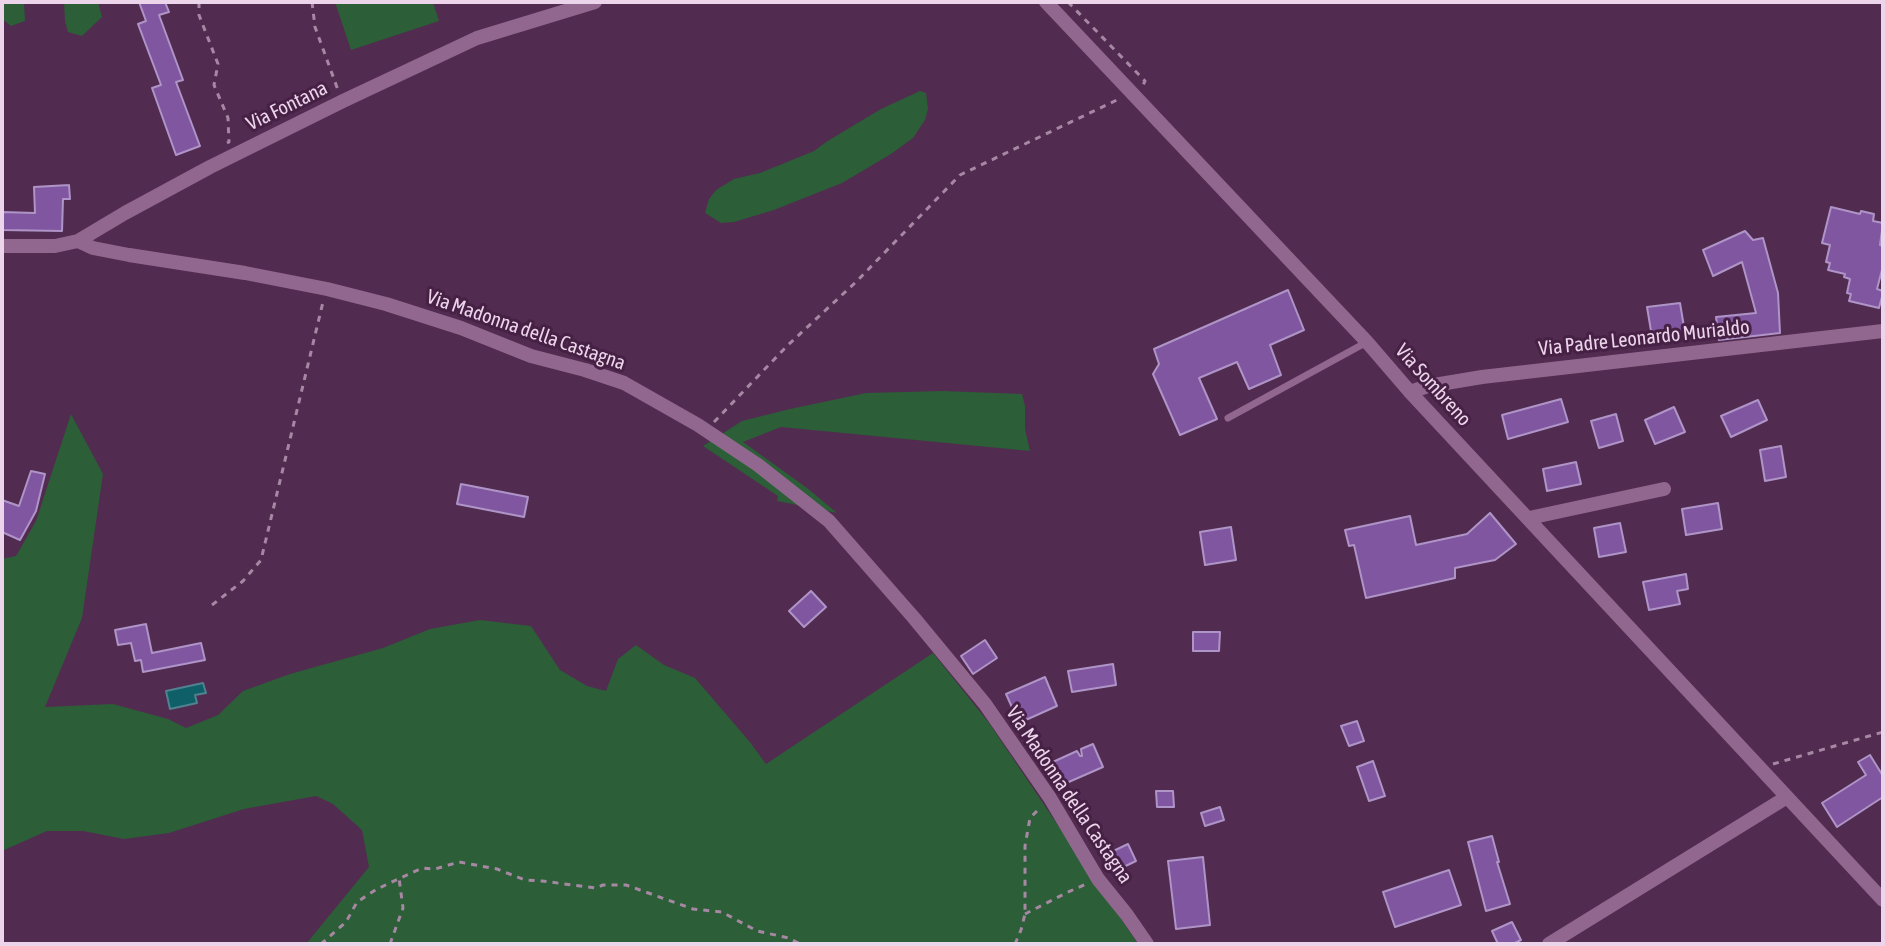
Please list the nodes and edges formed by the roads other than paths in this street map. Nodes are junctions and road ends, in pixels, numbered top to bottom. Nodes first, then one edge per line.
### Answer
1 (595, 2) edge
2 (1046, 2) edge
3 (78, 241) junction
4 (2, 246) edge
5 (1883, 331) edge
6 (1367, 342) junction
7 (1410, 392) junction
8 (1228, 418) dead end
9 (1664, 489) dead end
10 (1529, 518) junction
11 (1787, 797) junction
12 (1883, 900) edge
13 (1147, 944) edge
14 (1549, 944) edge

1 - 3 street, Via Fontana
2 - 6 street, Via Sombreno
3 - 4 street, Via Fontana
3 - 13 street, Via Madonna della Castagna
5 - 7 street, Via Padre Leonardo Murialdo
6 - 7 street, Via Sombreno
6 - 8 lane
7 - 10 street, Via Sombreno
9 - 10 street
10 - 11 street, Via Sombreno
11 - 12 street, Via Sombreno
11 - 14 street

